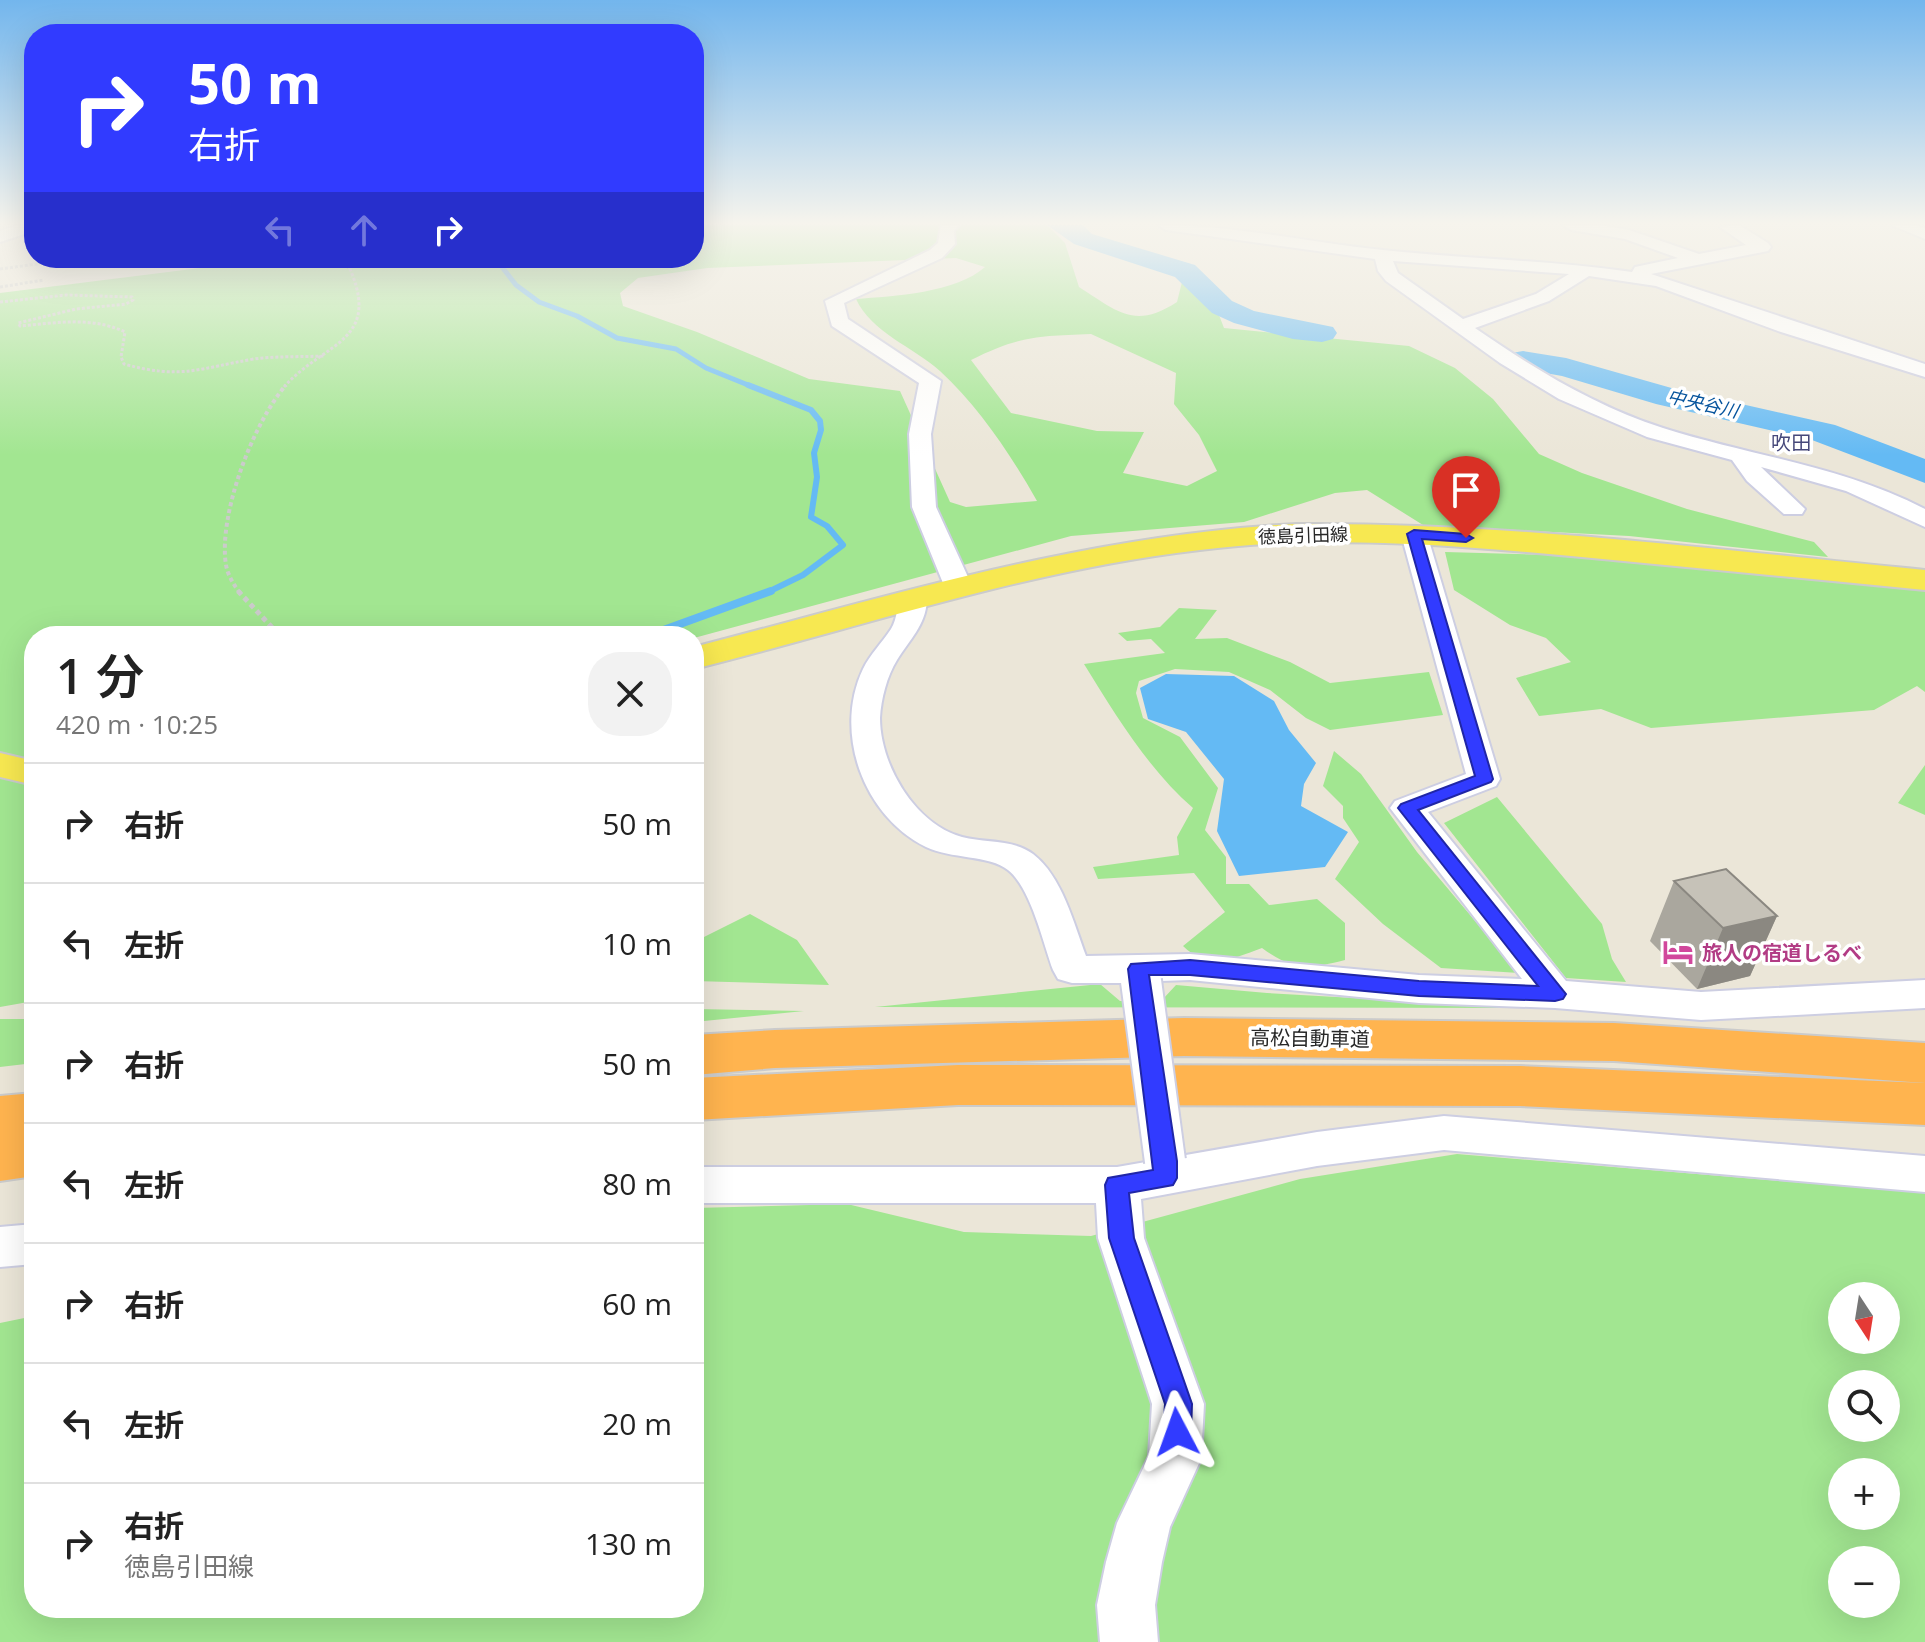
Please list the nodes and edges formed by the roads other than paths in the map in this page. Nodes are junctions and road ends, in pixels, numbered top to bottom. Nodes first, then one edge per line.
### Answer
1 (834, 302) edge
2 (1426, 302) edge
3 (1529, 302) edge
4 (1718, 302) edge
5 (1460, 326) junction
6 (1925, 371) edge
7 (1741, 457) junction
8 (1793, 509) dead end
9 (1925, 519) edge
10 (1414, 534) junction
11 (1925, 580) edge
12 (959, 588) junction
13 (913, 601) junction
14 (704, 655) edge
15 (0, 765) edge
16 (24, 771) edge
17 (1139, 975) junction
18 (1555, 994) junction
19 (1925, 994) edge
20 (704, 1054) edge
21 (1925, 1063) edge
22 (704, 1098) edge
23 (24, 1104) edge
24 (1925, 1104) edge
25 (0, 1107) edge
26 (24, 1115) edge
27 (0, 1117) edge
28 (24, 1155) edge
29 (0, 1158) edge
30 (1925, 1174) edge
31 (1149, 1175) junction
32 (704, 1185) edge
33 (24, 1245) edge
34 (0, 1247) edge
35 (1129, 1642) edge

1 - 12 street
2 - 5 street
3 - 5 street
4 - 6 street
5 - 7 street
7 - 8 street
7 - 9 street
10 - 11 main road, 徳島引田線
10 - 12 main road, 徳島引田線
10 - 18 street
12 - 13 main road, 徳島引田線
13 - 14 main road, 徳島引田線
13 - 17 street
15 - 16 main road
17 - 18 street
17 - 31 street, bridge
18 - 19 street
20 - 21 highway, 高松自動車道
22 - 24 highway
23 - 25 highway
26 - 27 highway
28 - 29 highway
30 - 31 street
31 - 32 street
31 - 35 street
33 - 34 street

